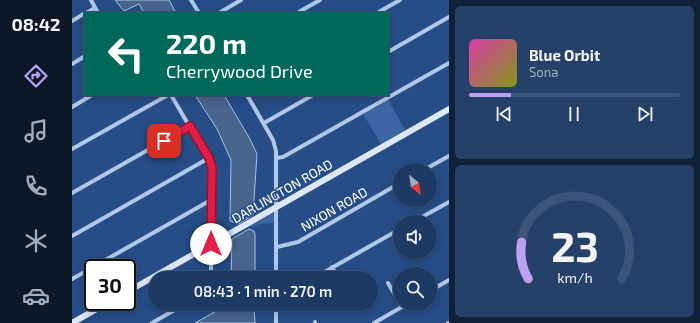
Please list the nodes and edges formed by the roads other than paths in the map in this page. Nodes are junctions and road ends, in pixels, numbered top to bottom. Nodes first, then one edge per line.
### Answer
1 (91, 0) edge
2 (191, 0) edge
3 (241, 0) edge
4 (320, 0) edge
5 (400, 0) edge
6 (95, 8) junction
7 (87, 12) edge
8 (97, 12) edge
9 (198, 12) edge
10 (221, 12) edge
11 (299, 12) edge
12 (379, 12) edge
13 (84, 14) edge
14 (449, 17) edge
15 (72, 21) edge
16 (389, 51) edge
17 (84, 57) edge
18 (449, 63) edge
19 (72, 64) edge
20 (90, 96) edge
21 (166, 96) edge
22 (172, 96) edge
23 (249, 96) edge
24 (311, 96) edge
25 (72, 106) edge
26 (449, 109) edge
27 (264, 123) junction
28 (190, 126) junction
29 (72, 149) edge
30 (449, 156) edge
31 (209, 158) junction
32 (277, 158) junction
33 (436, 163) edge
34 (393, 187) edge
35 (72, 193) edge
36 (211, 200) junction
37 (449, 202) edge
38 (277, 207) junction
39 (426, 215) edge
40 (393, 234) edge
41 (72, 236) edge
42 (211, 244) junction
43 (277, 247) junction
44 (332, 268) junction
45 (211, 271) edge
46 (276, 271) edge
47 (327, 271) edge
48 (334, 271) edge
49 (72, 279) edge
50 (449, 280) edge
51 (388, 283) dead end
52 (136, 287) edge
53 (437, 287) edge
54 (393, 292) edge
55 (93, 311) edge
56 (173, 311) edge
57 (276, 311) edge
58 (395, 311) edge
59 (72, 323) edge
60 (152, 323) edge
61 (276, 323) edge
62 (374, 323) edge

1 - 6 street
2 - 9 street
3 - 10 street
4 - 11 street
5 - 12 street
6 - 7 street
6 - 8 street
13 - 15 street
14 - 16 street
17 - 19 street
18 - 32 street
20 - 25 street
21 - 29 street
22 - 28 street
23 - 27 street
24 - 27 street
26 - 38 street, DARLINGTON ROAD
27 - 32 street
28 - 31 street
28 - 35 street
30 - 33 street
31 - 36 street
31 - 41 street
32 - 38 street
34 - 43 street, NIXON ROAD
36 - 42 street
36 - 49 street
37 - 39 street
38 - 42 street, DARLINGTON ROAD
38 - 43 street
40 - 44 street
42 - 45 street
42 - 52 street, DARLINGTON ROAD
43 - 46 street
44 - 47 street
44 - 48 street
50 - 53 street
51 - 54 street
55 - 59 street
56 - 60 street
57 - 61 street
58 - 62 street

